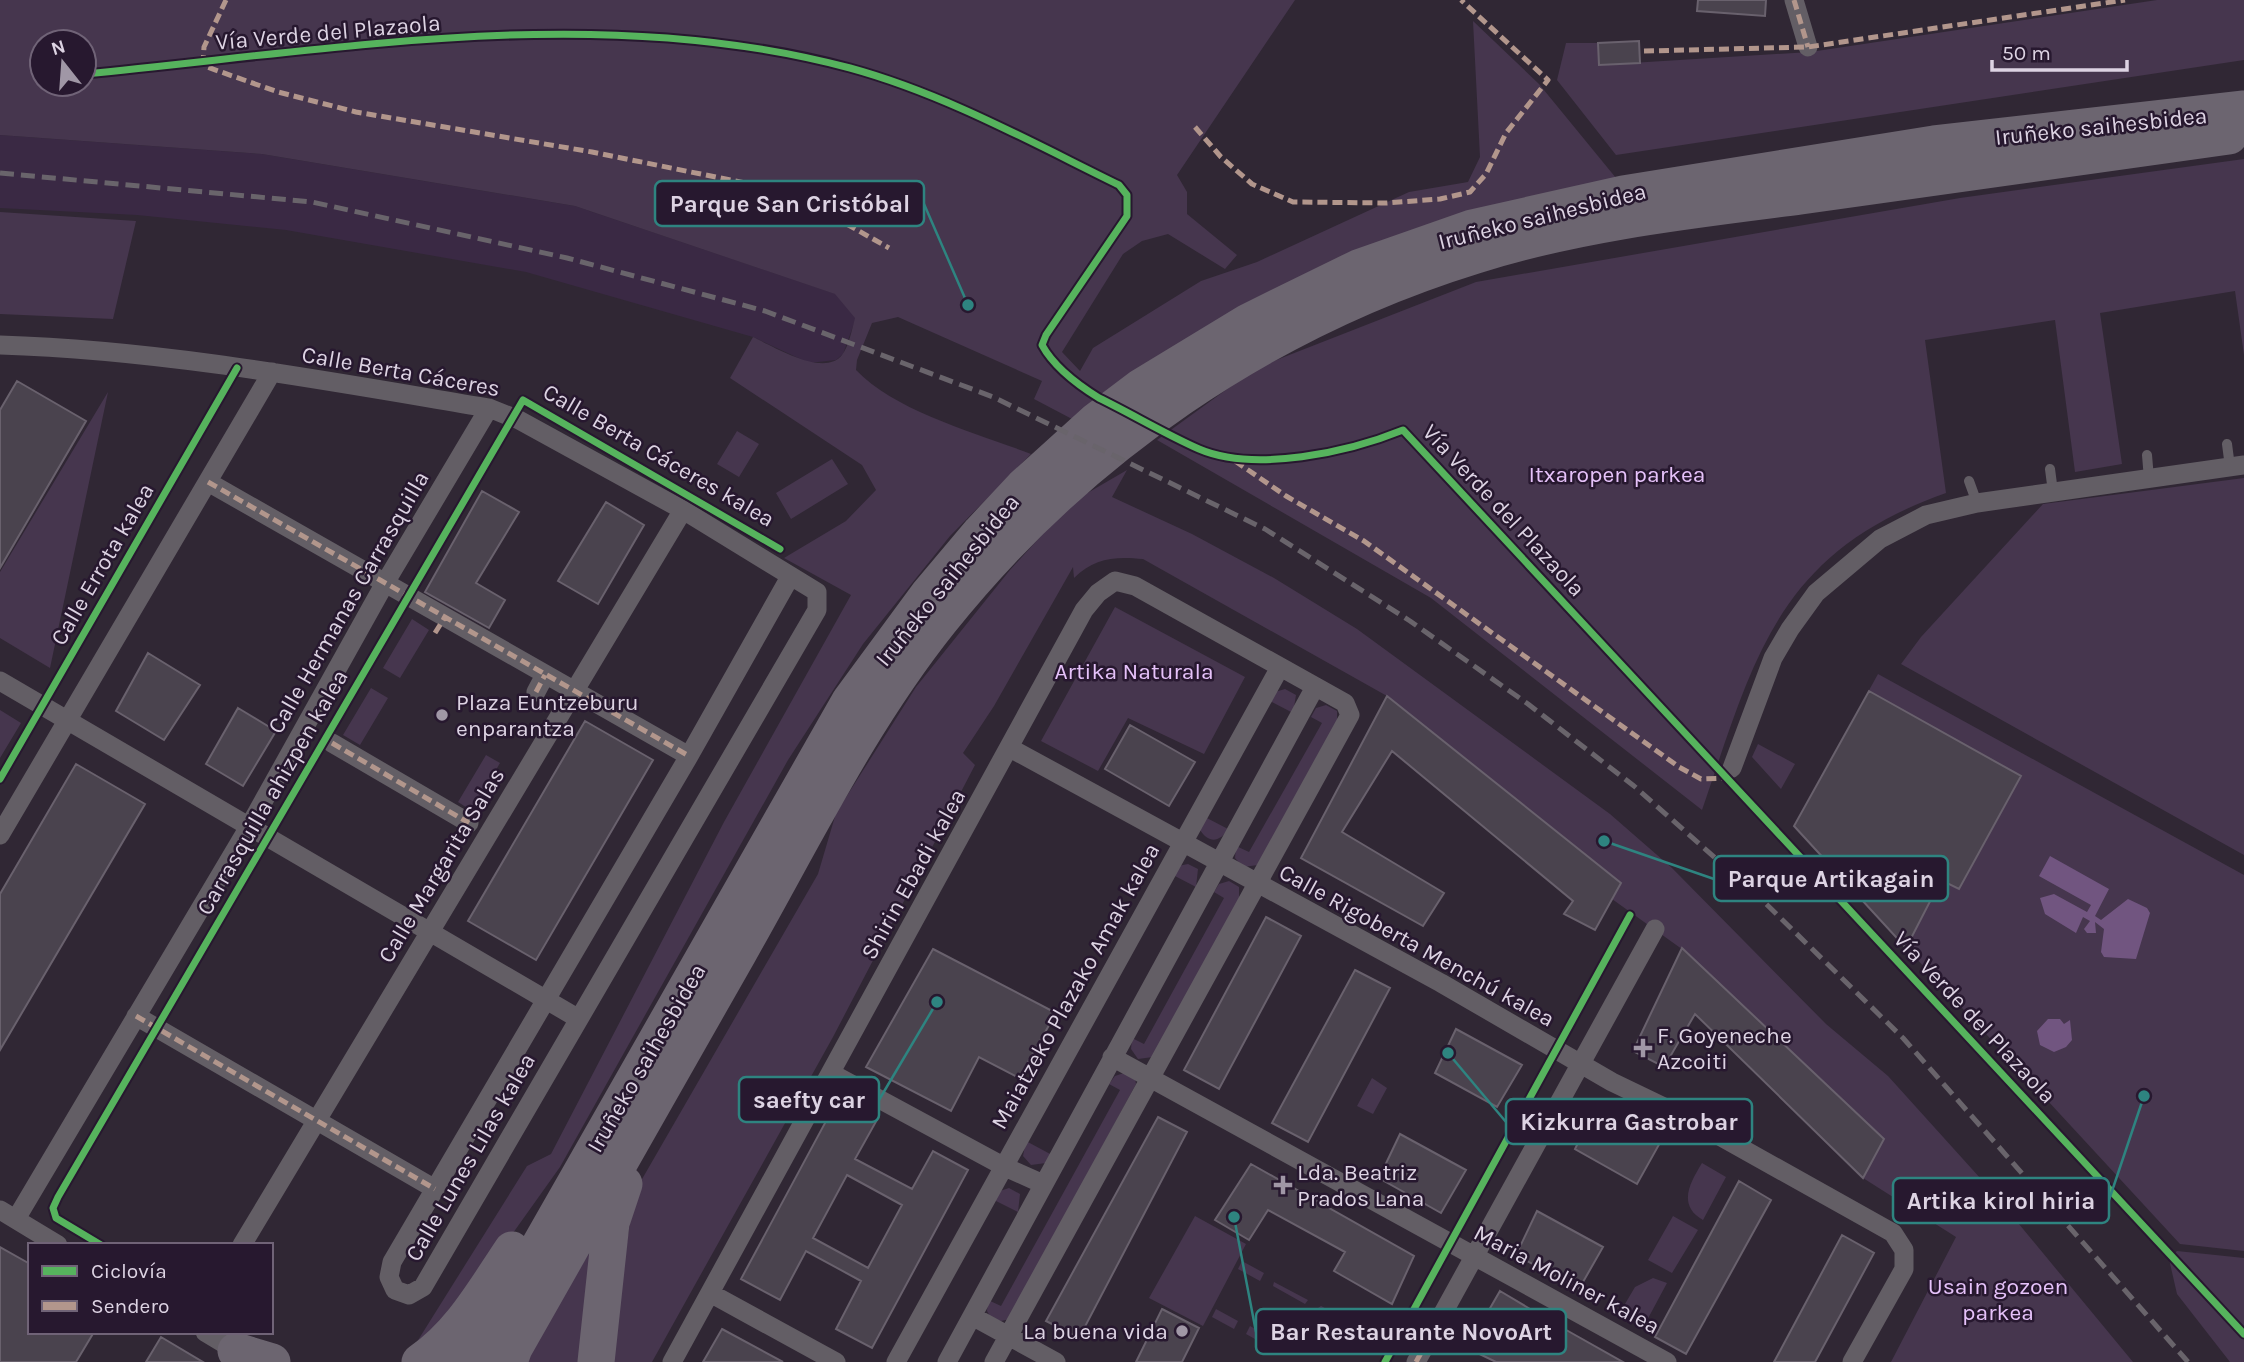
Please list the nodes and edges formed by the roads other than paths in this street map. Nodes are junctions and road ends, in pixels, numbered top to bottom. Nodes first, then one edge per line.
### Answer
1 (1794, 0) edge
2 (1808, 47) dead end
3 (2244, 109) edge
4 (2244, 134) edge
5 (2, 347) edge
6 (272, 372) junction
7 (1154, 396) junction
8 (489, 408) junction
9 (2227, 443) dead end
10 (2147, 455) dead end
11 (2237, 466) edge
12 (2050, 469) dead end
13 (2149, 479) junction
14 (1969, 481) dead end
15 (208, 482) junction
16 (2053, 492) junction
17 (1036, 496) junction
18 (1977, 503) junction
19 (683, 510) junction
20 (790, 577) junction
21 (385, 583) junction
22 (1279, 668) junction
23 (0, 681) edge
24 (1315, 687) junction
25 (574, 691) junction
26 (67, 722) junction
27 (332, 743) dead end
28 (1010, 748) junction
29 (689, 756) junction
30 (1732, 768) dead end
31 (469, 823) dead end
32 (250, 825) junction
33 (806, 832) junction
34 (0, 835) edge
35 (1182, 842) junction
36 (768, 844) junction
37 (1217, 861) junction
38 (1259, 884) junction
39 (1655, 929) dead end
40 (429, 932) junction
41 (545, 1000) junction
42 (136, 1016) junction
43 (579, 1019) junction
44 (1112, 1057) junction
45 (1580, 1064) junction
46 (831, 1073) junction
47 (1151, 1077) junction
48 (317, 1119) junction
49 (1003, 1166) junction
50 (1043, 1184) junction
51 (435, 1189) junction
52 (8, 1214) edge
53 (55, 1243) edge
54 (243, 1243) edge
55 (1475, 1254) junction
56 (710, 1293) junction
57 (972, 1316) junction
58 (208, 1334) edge
59 (1008, 1336) junction
60 (245, 1357) edge
61 (272, 1362) edge
62 (420, 1362) edge
63 (465, 1362) edge
64 (509, 1362) edge
65 (596, 1362) edge
66 (672, 1362) edge
67 (836, 1362) edge
68 (896, 1362) edge
69 (947, 1362) edge
70 (994, 1362) edge
71 (1056, 1362) edge
72 (1416, 1362) edge
73 (1667, 1362) edge
74 (1853, 1362) edge

1 - 2 street
3 - 7 highway, Iruñeko saihesbidea
4 - 7 highway, Iruñeko saihesbidea
5 - 6 street, Calle Berta Cáceres
6 - 8 street, Calle Berta Cáceres
6 - 15 street
7 - 17 highway, Iruñeko saihesbidea
8 - 19 street, Calle Berta Cáceres
8 - 21 street, Calle Hermanas Carrasquilla
9 - 11 lane
10 - 13 lane
11 - 13 street
12 - 16 lane
13 - 16 street
14 - 18 lane
15 - 21 street
15 - 26 street
16 - 18 street
17 - 33 highway, Iruñeko saihesbidea
17 - 36 highway, Iruñeko saihesbidea
18 - 30 street
19 - 20 street, Calle Berta Cáceres
19 - 25 street, Calle Margarita Salas
20 - 29 street, Calle Lunes Lilas kalea
20 - 43 street, Calle Lunes Lilas kalea
21 - 25 street
21 - 32 street, Calle Hermanas Carrasquilla
22 - 24 street
22 - 28 street, Shirin Ebadi kalea
22 - 35 street, Maiatzeko Plazako Amak kalea
23 - 26 street
24 - 37 street
24 - 38 street
25 - 29 street
25 - 40 street, Calle Margarita Salas
26 - 32 street
26 - 34 street
27 - 31 street
28 - 35 street, Calle Rigoberta Menchú kalea
28 - 46 street, Shirin Ebadi kalea
29 - 41 street, Calle Lunes Lilas kalea
32 - 40 street
32 - 42 street, Calle Hermanas Carrasquilla
33 - 64 highway, Iruñeko saihesbidea
33 - 65 highway
35 - 37 street, Calle Rigoberta Menchú kalea
35 - 49 street, Maiatzeko Plazako Amak kalea
36 - 62 highway
36 - 63 highway, Iruñeko saihesbidea
37 - 38 street, Calle Rigoberta Menchú kalea
37 - 44 street
38 - 45 street, Calle Rigoberta Menchú kalea
38 - 47 street
39 - 45 street
40 - 41 street
40 - 48 street, Calle Margarita Salas
41 - 43 street
41 - 51 street, Calle Lunes Lilas kalea
42 - 48 street
42 - 52 street, Calle Hermanas Carrasquilla
43 - 51 street, Calle Lunes Lilas kalea
44 - 47 street, Maria Moliner kalea
44 - 50 street
45 - 55 street
45 - 74 street, Calle Rigoberta Menchú kalea
46 - 49 street
46 - 56 street, Shirin Ebadi kalea
47 - 55 street, Maria Moliner kalea
47 - 59 street
48 - 51 street
48 - 54 street, Calle Margarita Salas
49 - 50 street
49 - 68 street, Maiatzeko Plazako Amak kalea
50 - 57 street
52 - 53 street
55 - 72 street
55 - 73 street, Maria Moliner kalea
56 - 66 street, Shirin Ebadi kalea
56 - 67 street
57 - 59 street
57 - 69 street
58 - 60 street
59 - 70 street
59 - 71 street
60 - 61 highway

